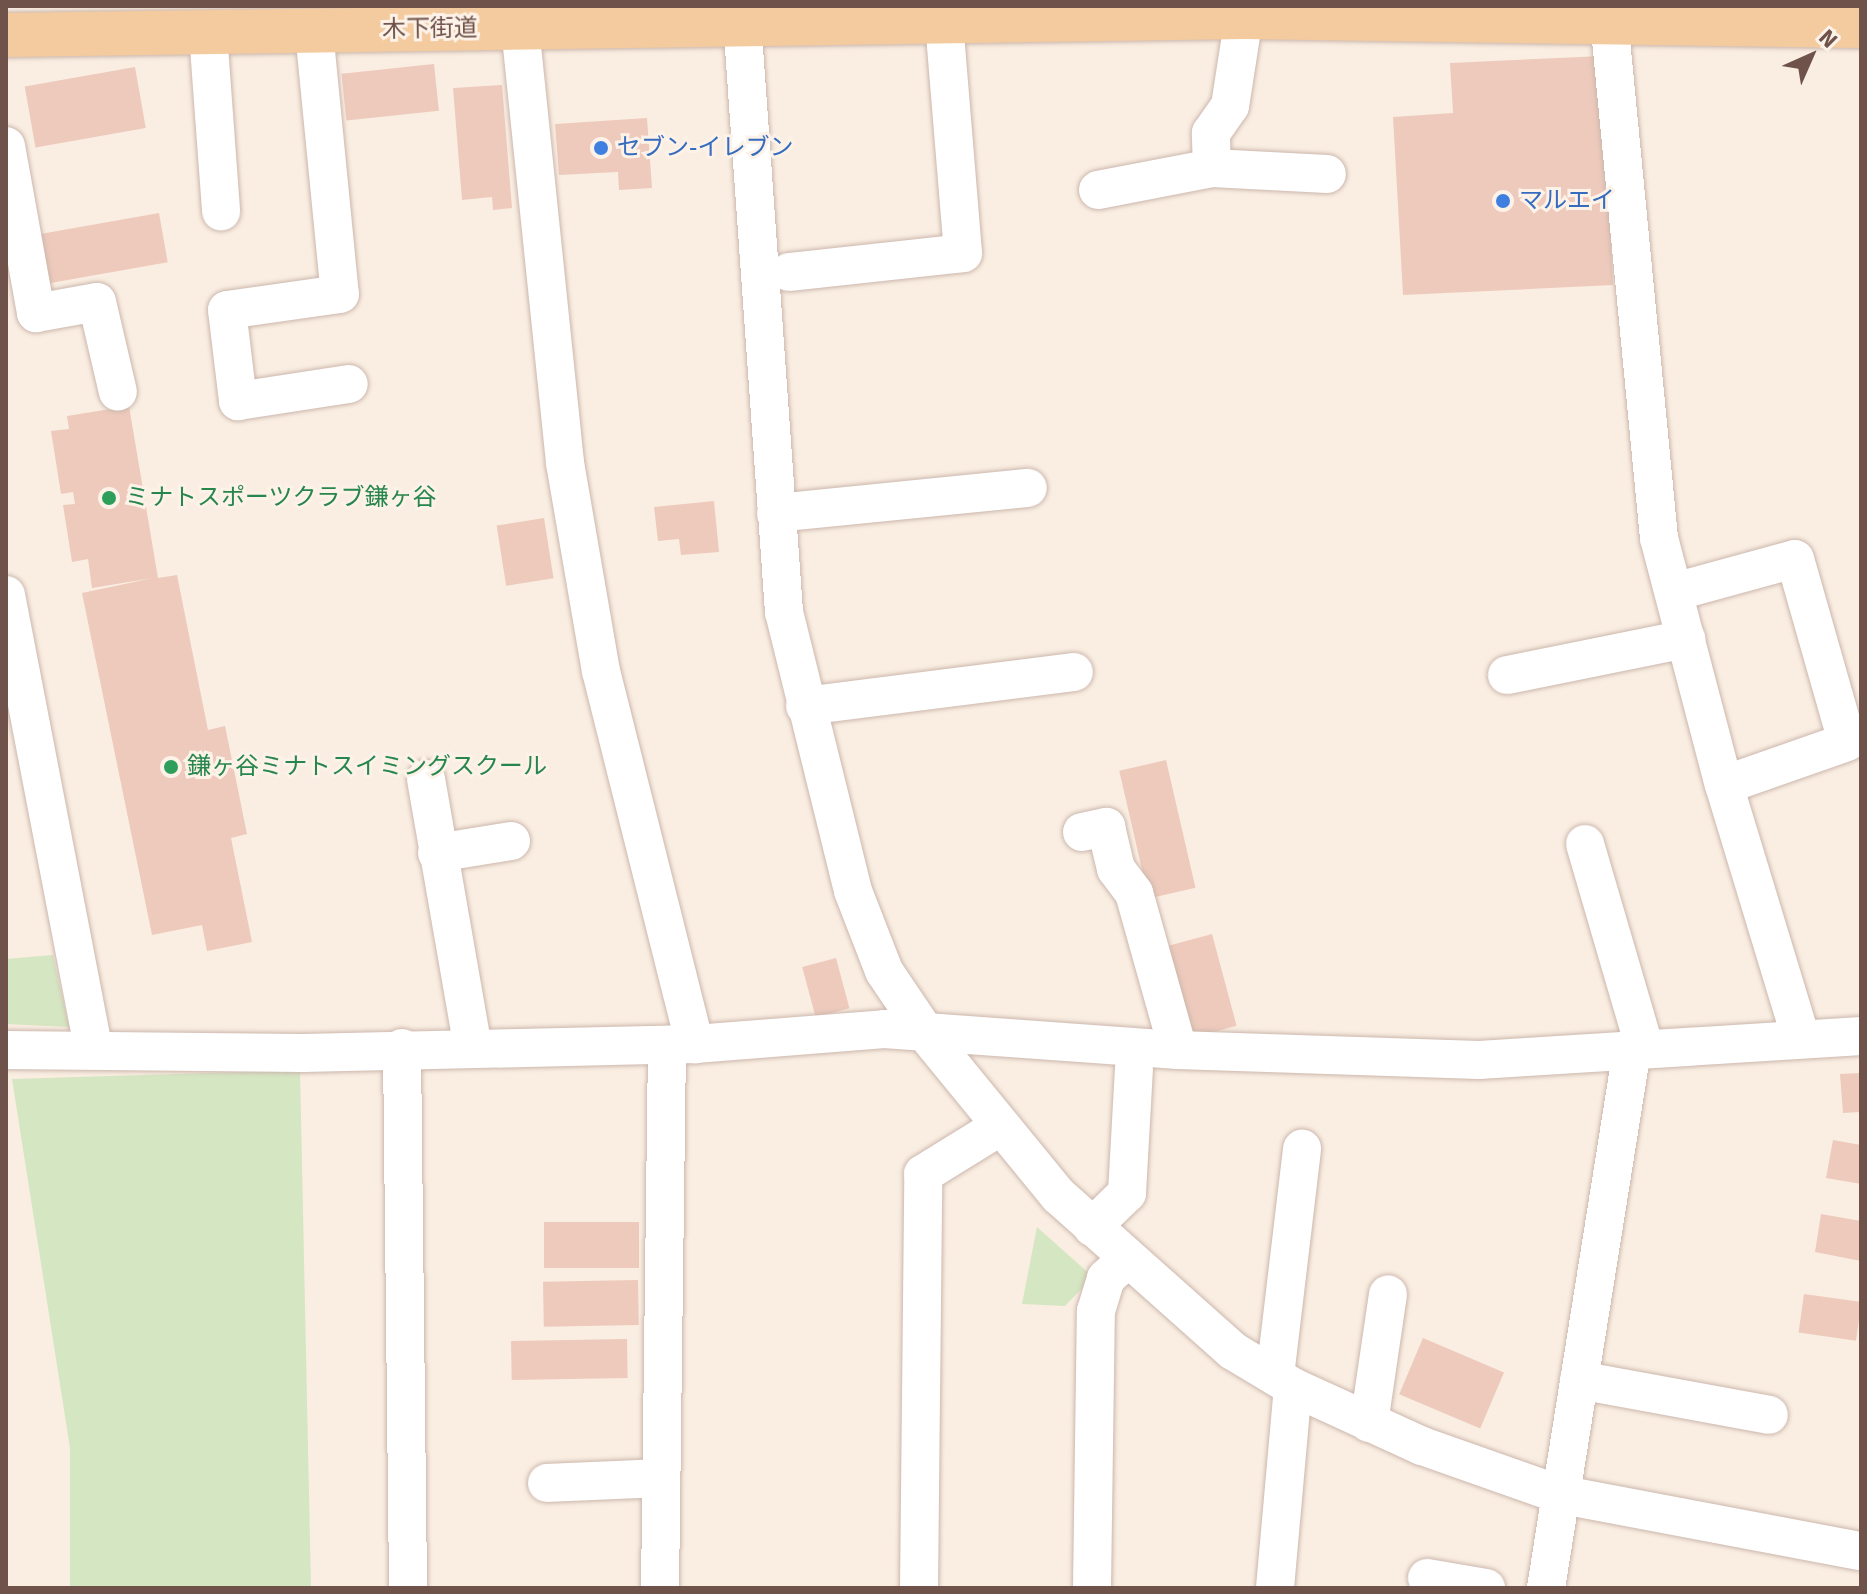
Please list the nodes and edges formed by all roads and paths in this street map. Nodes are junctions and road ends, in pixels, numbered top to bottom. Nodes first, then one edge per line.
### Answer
1 (1448, 11) edge
2 (1154, 12) edge
3 (900, 13) edge
4 (1062, 13) edge
5 (1249, 13) edge
6 (1670, 13) edge
7 (742, 15) edge
8 (1609, 19) junction
9 (56, 20) edge
10 (944, 20) junction
11 (288, 23) edge
12 (196, 24) edge
13 (1861, 26) edge
14 (520, 27) junction
15 (6, 35) edge
16 (6, 146) edge
17 (1212, 168) junction
18 (1327, 174) dead end
19 (1098, 190) dead end
20 (221, 212) dead end
21 (789, 272) dead end
22 (349, 384) dead end
23 (118, 392) dead end
24 (1028, 488) dead end
25 (776, 513) junction
26 (1674, 592) junction
27 (6, 595) edge
28 (1686, 639) junction
29 (1074, 672) dead end
30 (1507, 675) dead end
31 (805, 706) junction
32 (426, 779) dead end
33 (1724, 785) junction
34 (1082, 832) dead end
35 (511, 841) dead end
36 (1585, 844) dead end
37 (437, 853) junction
38 (927, 1035) junction
39 (1861, 1036) edge
40 (1801, 1038) junction
41 (681, 1044) junction
42 (473, 1047) junction
43 (93, 1048) junction
44 (402, 1048) junction
45 (1638, 1049) junction
46 (6, 1050) edge
47 (1178, 1050) junction
48 (1134, 1068) dead end
49 (999, 1127) junction
50 (1302, 1149) dead end
51 (1092, 1227) junction
52 (1127, 1260) junction
53 (1388, 1294) dead end
54 (1579, 1380) junction
55 (1284, 1381) junction
56 (1769, 1415) dead end
57 (1369, 1423) junction
58 (661, 1478) junction
59 (547, 1483) dead end
60 (1558, 1494) junction
61 (1861, 1551) edge
62 (1427, 1578) dead end
63 (408, 1588) edge
64 (660, 1588) edge
65 (919, 1588) edge
66 (1092, 1588) edge
67 (1275, 1588) edge
68 (1486, 1588) edge
69 (1546, 1588) edge

1 - 5 main road, 木下街道
1 - 8 main road, 木下街道
2 - 4 main road, 木下街道
2 - 5 main road, 木下街道
3 - 7 main road, 木下街道
3 - 10 main road, 木下街道
4 - 10 main road, 木下街道
5 - 17 street
6 - 8 main road, 木下街道
6 - 13 main road, 木下街道
7 - 14 main road, 木下街道
7 - 25 street
8 - 26 street
9 - 12 main road, 木下街道
9 - 15 main road, 木下街道
10 - 21 street
11 - 12 main road, 木下街道
11 - 14 main road, 木下街道
11 - 22 street
12 - 20 street
14 - 41 street
16 - 23 street
17 - 18 street
17 - 19 street
24 - 25 street
25 - 31 street
26 - 28 street
26 - 33 street
27 - 43 street
28 - 30 street
28 - 33 street
29 - 31 street
31 - 38 street
32 - 37 street
33 - 40 street
34 - 47 street
35 - 37 street
36 - 45 street
37 - 42 street
38 - 41 street
38 - 47 street
38 - 49 street
39 - 40 street
40 - 45 street
41 - 42 street
41 - 58 street
42 - 44 street
43 - 44 street
43 - 46 street
44 - 63 street
45 - 47 street
45 - 54 street
48 - 51 street
49 - 51 street
49 - 65 street
50 - 55 street
51 - 52 street
52 - 55 street
52 - 66 street
53 - 57 street
54 - 56 street
54 - 60 street
55 - 57 street
55 - 67 street
57 - 60 street
58 - 59 street
58 - 64 street
60 - 61 street
60 - 69 street
62 - 68 street

